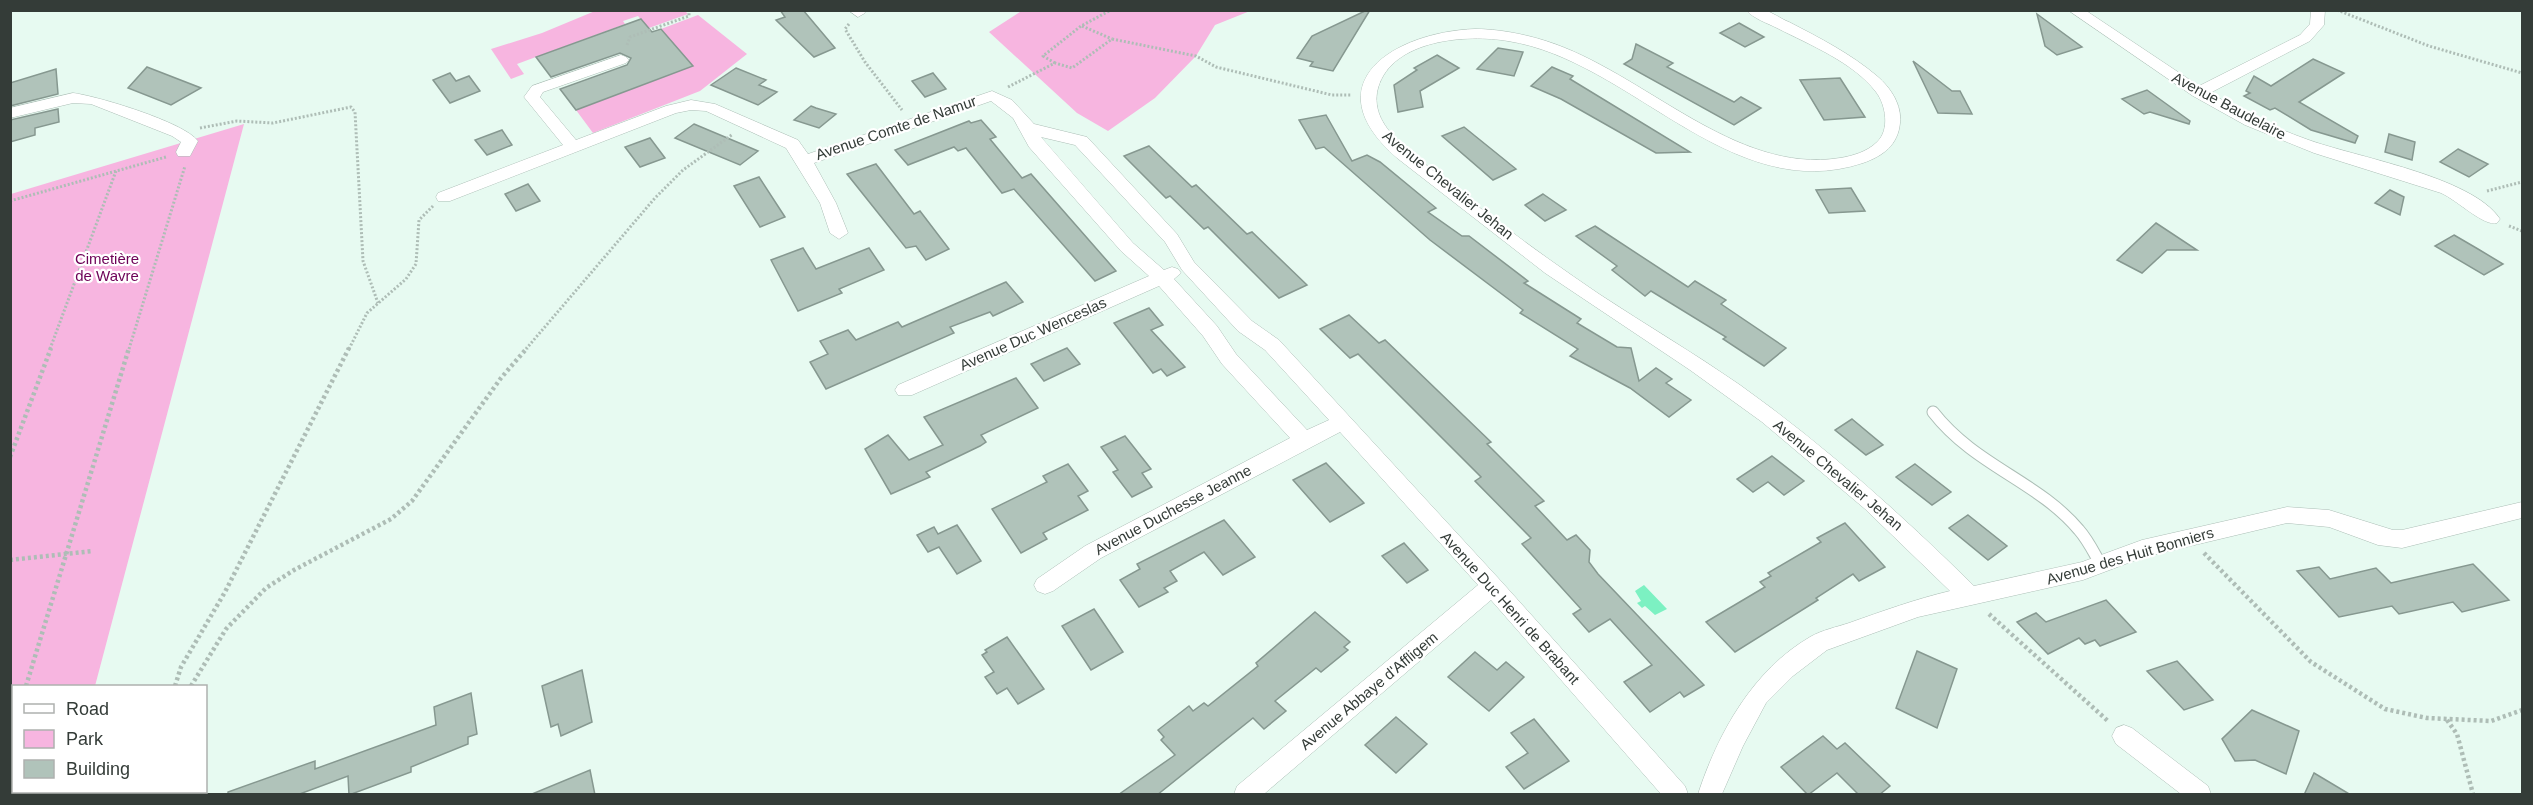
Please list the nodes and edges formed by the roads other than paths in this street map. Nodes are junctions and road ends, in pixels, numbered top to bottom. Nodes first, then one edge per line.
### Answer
1 (1753, 10) edge
2 (2075, 10) edge
3 (2318, 10) edge
4 (621, 60) road end
5 (2198, 93) junction
6 (10, 113) edge
7 (1030, 128) junction
8 (184, 142) road end
9 (574, 149) junction
10 (804, 161) junction
11 (444, 197) road end
12 (2491, 219) dead end
13 (839, 233) dead end
14 (1188, 266) junction
15 (1162, 278) junction
16 (905, 390) dead end
17 (1933, 412) dead end
18 (1342, 423) junction
19 (1304, 440) junction
20 (2523, 510) edge
21 (2101, 565) junction
22 (1045, 585) dead end
23 (1492, 586) junction
24 (1969, 596) junction
25 (2124, 735) road end
26 (1246, 795) edge
27 (1676, 795) edge
28 (1710, 795) edge
29 (2199, 795) edge

1 - 24 street, Avenue Chevalier Jehan
2 - 5 street, Avenue Baudelaire
3 - 5 street
4 - 9 street
5 - 12 street, Avenue Baudelaire
6 - 8 street
7 - 10 street, Avenue Comte de Namur
7 - 14 street, Avenue Duc Henri de Brabant
7 - 15 street
9 - 10 street, Avenue Comte de Namur
9 - 11 street, Avenue Comte de Namur
10 - 13 street
14 - 15 street
14 - 18 street, Avenue Duc Henri de Brabant
15 - 16 street, Avenue Duc Wenceslas
15 - 19 street
17 - 21 lane
18 - 19 street
18 - 23 street, Avenue Duc Henri de Brabant
19 - 22 street, Avenue Duchesse Jeanne
20 - 21 street, Avenue des Huit Bonniers
21 - 24 street, Avenue des Huit Bonniers
23 - 26 street, Avenue Abbaye d'Affligem
23 - 27 street, Avenue Duc Henri de Brabant
24 - 28 street, Avenue des Huit Bonniers
25 - 29 street

